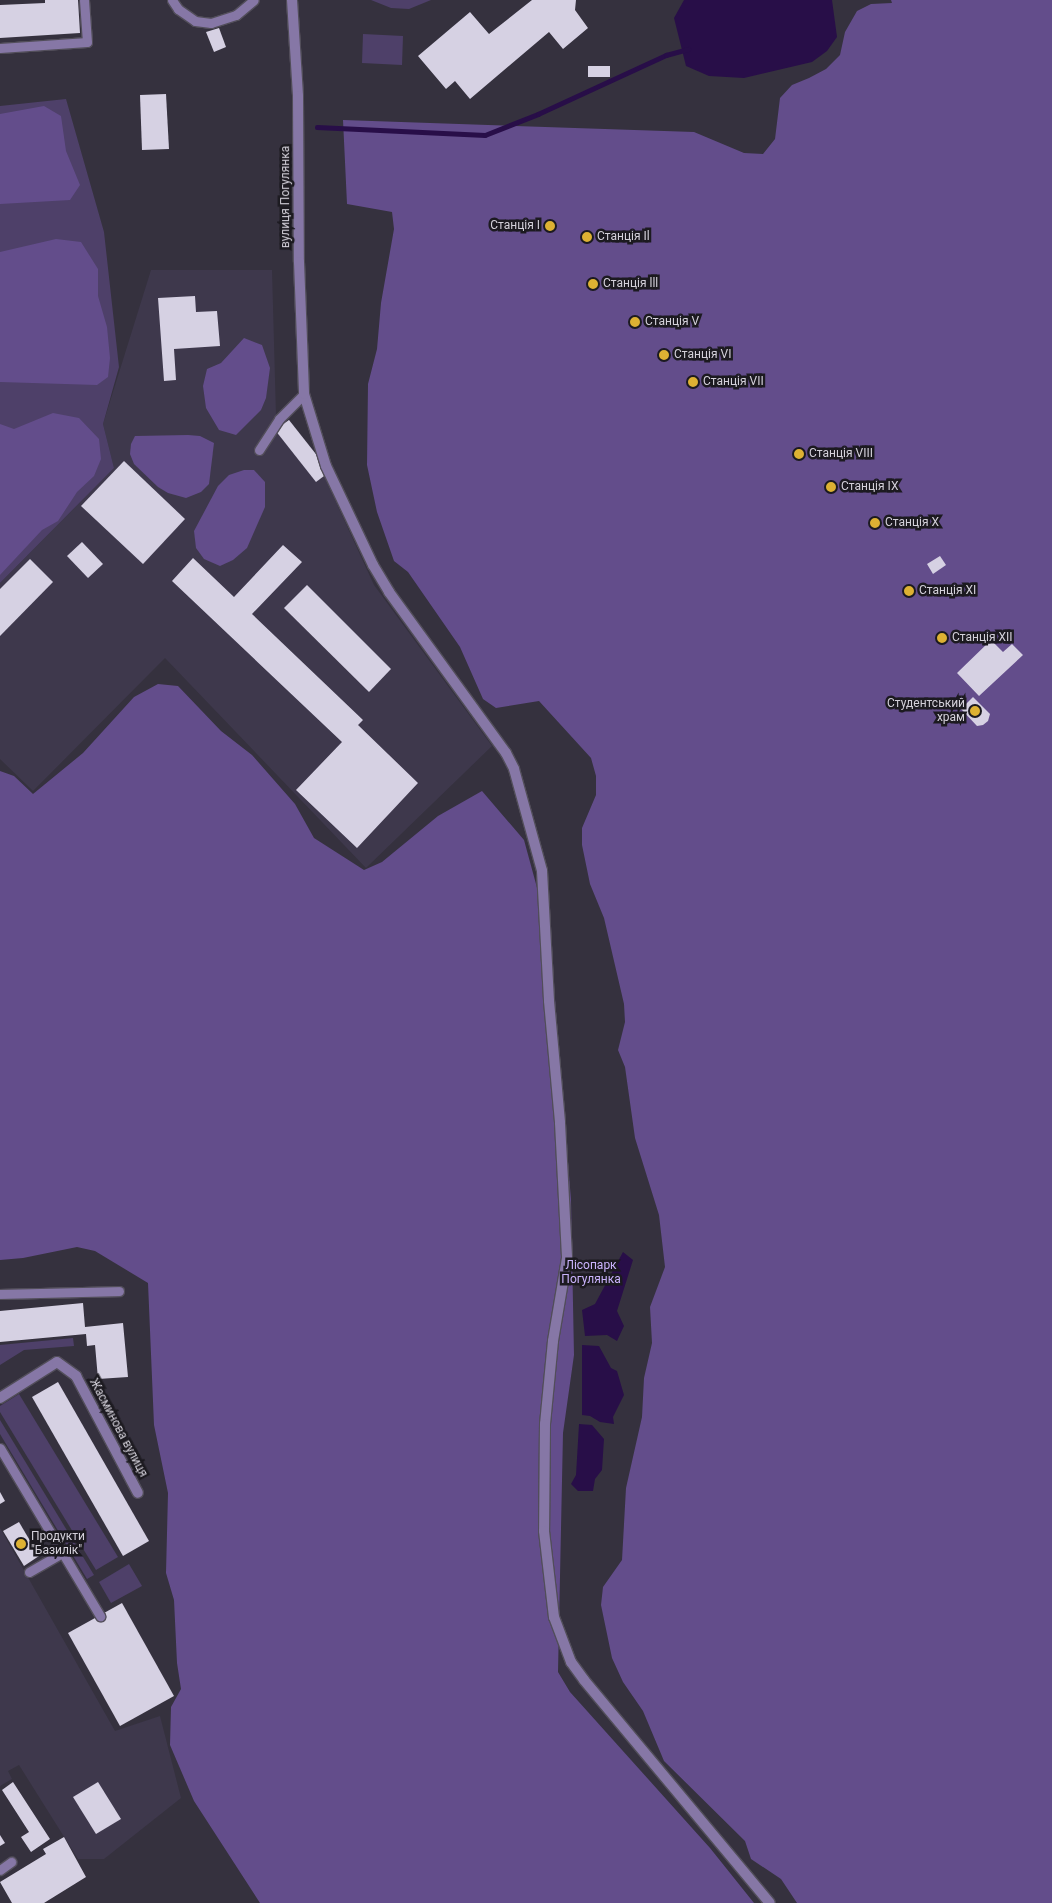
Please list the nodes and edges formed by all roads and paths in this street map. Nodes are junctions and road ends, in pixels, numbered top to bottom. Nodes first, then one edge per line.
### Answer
1 (84, 0) edge
2 (172, 0) edge
3 (254, 0) edge
4 (292, 0) edge
5 (0, 48) edge
6 (304, 394) junction
7 (259, 450) dead end
8 (119, 1291) dead end
9 (0, 1294) edge
10 (0, 1398) edge
11 (0, 1449) edge
12 (138, 1493) dead end
13 (62, 1553) junction
14 (30, 1572) dead end
15 (100, 1616) dead end
16 (11, 1862) dead end
17 (0, 1870) edge
18 (770, 1903) edge

1 - 5 lane
2 - 3 lane
4 - 6 street, вулиця Погулянка
6 - 7 lane
6 - 18 street, вулиця Погулянка
8 - 9 lane
10 - 12 street, Жасминова вулиця
11 - 13 lane
13 - 14 lane
13 - 15 lane
16 - 17 lane

